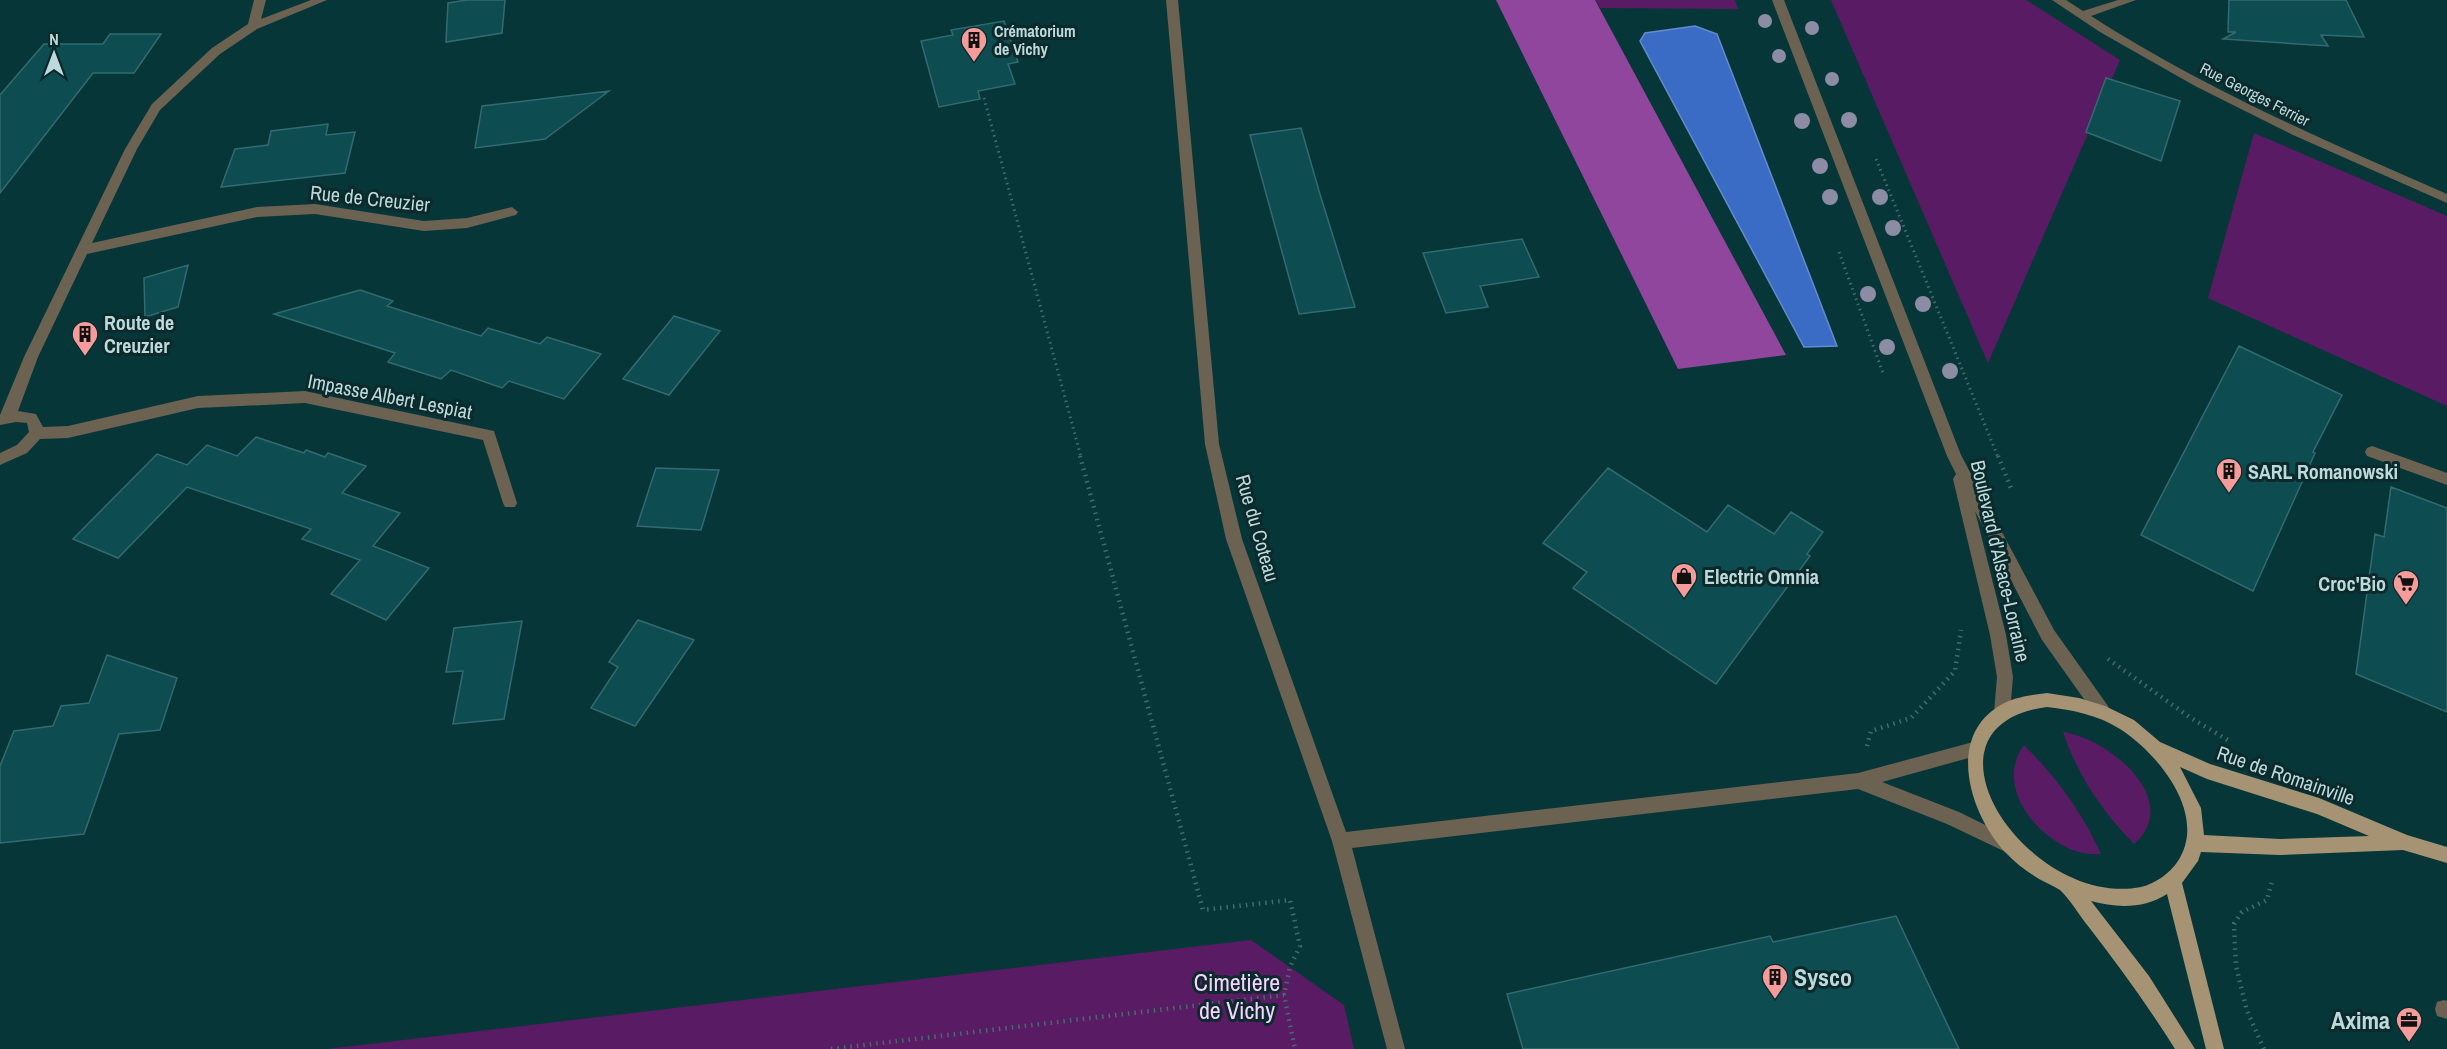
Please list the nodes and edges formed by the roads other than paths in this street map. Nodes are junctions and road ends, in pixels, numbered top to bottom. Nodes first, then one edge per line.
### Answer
1 (260, 0) edge
2 (321, 0) edge
3 (1172, 0) edge
4 (1778, 0) edge
5 (2058, 0) edge
6 (2130, 0) edge
7 (2081, 15) junction
8 (253, 26) junction
9 (2447, 199) edge
10 (512, 212) dead end
11 (83, 250) junction
12 (4, 420) edge
13 (36, 433) junction
14 (2372, 452) dead end
15 (1954, 456) junction
16 (0, 459) edge
17 (2447, 479) edge
18 (510, 503) dead end
19 (2102, 711) junction
20 (2002, 713) junction
21 (2153, 745) junction
22 (1977, 749) junction
23 (1858, 781) junction
24 (1341, 841) junction
25 (2195, 843) junction
26 (2406, 843) junction
27 (2012, 847) junction
28 (2447, 855) edge
29 (2173, 882) junction
30 (2066, 884) junction
31 (1396, 1049) edge
32 (2186, 1049) edge
33 (2214, 1049) edge

1 - 8 street
2 - 8 street
3 - 24 street, Rue du Coteau
4 - 15 street, Boulevard d'Alsace-Lorraine
5 - 7 street, Rue Georges Ferrier
6 - 7 street
7 - 9 street, Rue Georges Ferrier
8 - 11 street
10 - 11 street, Rue de Creuzier
11 - 12 street
12 - 13 street
13 - 16 street
13 - 18 street, Impasse Albert Lespiat
14 - 17 street
15 - 19 street, Boulevard d'Alsace-Lorraine
15 - 20 street, Boulevard d'Alsace-Lorraine
19 - 20 main road
19 - 21 main road
20 - 22 main road
21 - 25 main road
21 - 26 main road, Rue de Romainville
22 - 23 street
22 - 27 main road
23 - 24 street
23 - 27 street
24 - 31 street, Rue du Coteau
25 - 26 main road, Rue de Romainville
25 - 29 main road
26 - 28 main road, Rue de Romainville
27 - 30 main road
29 - 30 main road
29 - 33 main road
30 - 32 main road

